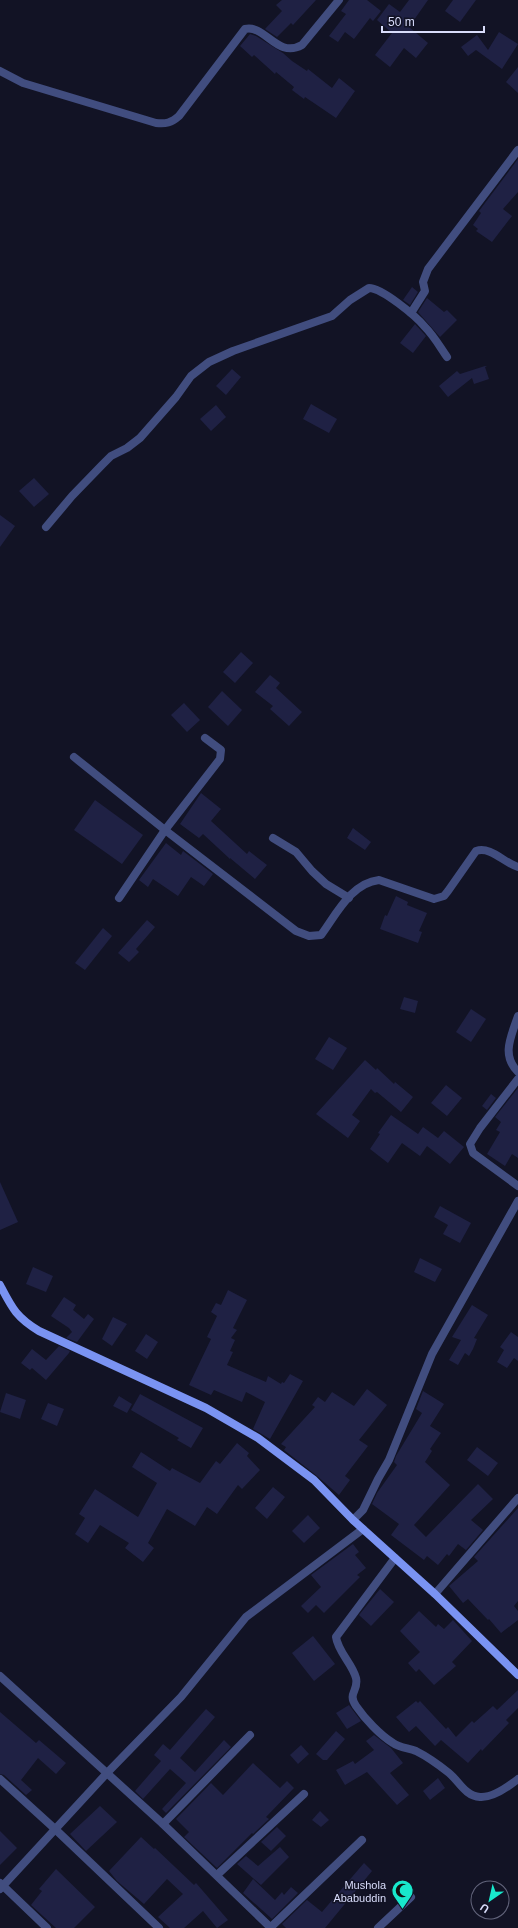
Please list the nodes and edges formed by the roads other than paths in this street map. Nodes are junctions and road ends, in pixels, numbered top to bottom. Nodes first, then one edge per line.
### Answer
1 (339, 0) edge
2 (0, 71) edge
3 (518, 150) edge
4 (411, 313) junction
5 (447, 357) dead end
6 (46, 528) dead end
7 (205, 738) dead end
8 (74, 757) dead end
9 (165, 830) junction
10 (273, 838) dead end
11 (518, 867) edge
12 (119, 898) dead end
13 (349, 898) junction
14 (518, 1016) edge
15 (518, 1072) edge
16 (518, 1079) edge
17 (518, 1186) edge
18 (518, 1201) edge
19 (0, 1285) edge
20 (518, 1498) edge
21 (353, 1520) junction
22 (363, 1529) junction
23 (395, 1558) junction
24 (435, 1594) junction
25 (518, 1674) edge
26 (0, 1676) edge
27 (250, 1735) dead end
28 (106, 1774) junction
29 (0, 1779) edge
30 (518, 1779) edge
31 (304, 1794) dead end
32 (162, 1824) junction
33 (55, 1829) junction
34 (362, 1840) dead end
35 (217, 1876) junction
36 (1, 1886) edge
37 (411, 1897) dead end
38 (47, 1928) edge
39 (159, 1928) edge
40 (270, 1928) edge
41 (378, 1928) edge

1 - 2 street
3 - 4 street
4 - 5 street
4 - 6 street
7 - 9 street
8 - 9 street
9 - 12 street
9 - 13 street
10 - 13 street
11 - 13 street
14 - 15 street
16 - 17 street
18 - 21 street
19 - 21 street
20 - 24 street
21 - 22 street
22 - 23 street
22 - 28 street
23 - 24 street
23 - 30 street
24 - 25 street
26 - 28 street
27 - 32 street
28 - 32 street
28 - 33 street
29 - 33 street
31 - 35 street
32 - 35 street
33 - 36 street
33 - 39 street
34 - 40 street
35 - 40 street
36 - 38 street
37 - 41 street

